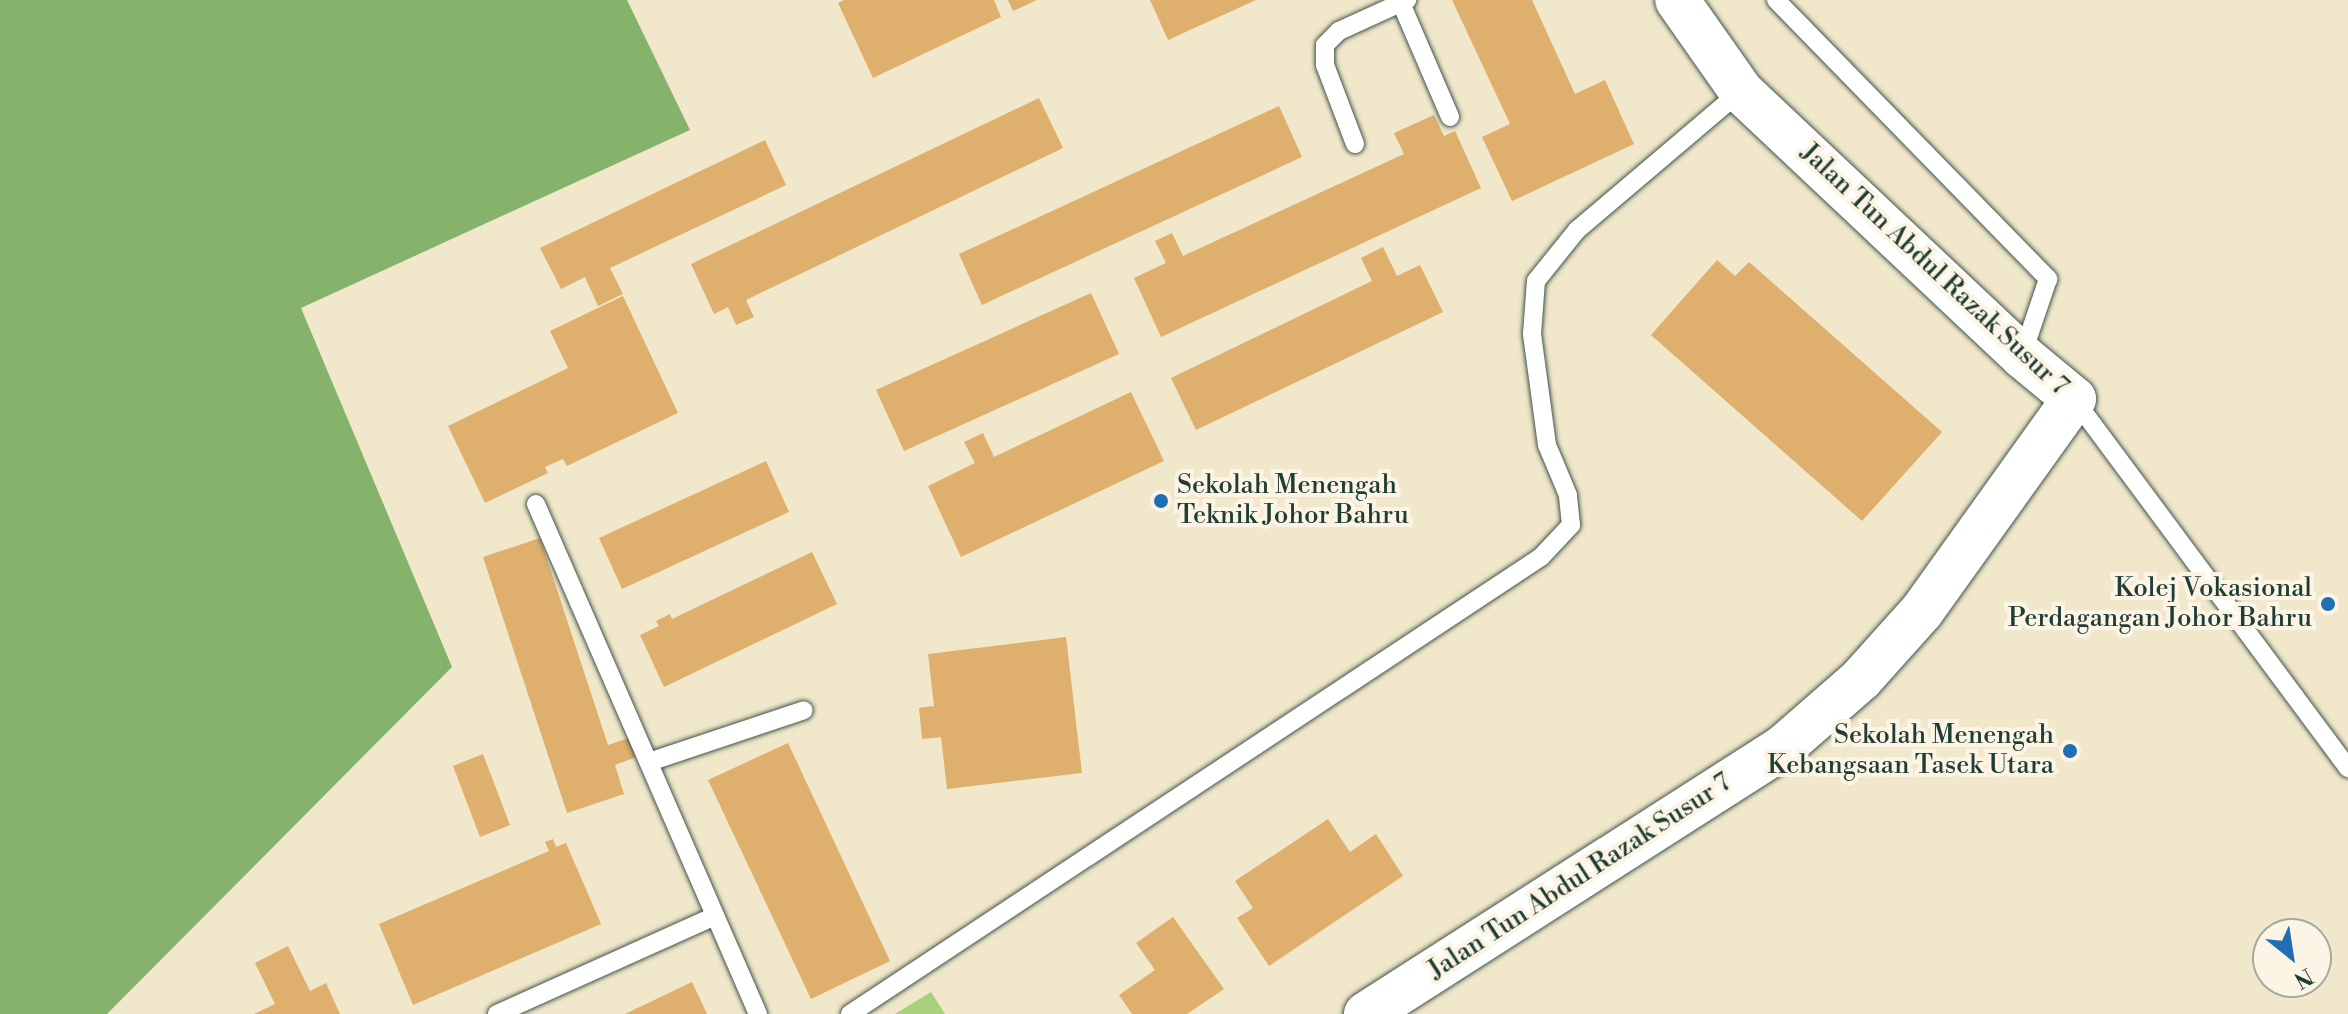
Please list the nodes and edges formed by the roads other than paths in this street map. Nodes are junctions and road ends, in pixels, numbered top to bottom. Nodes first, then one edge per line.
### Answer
1 (1677, 0) edge
2 (1776, 0) edge
3 (1404, 2) edge
4 (1741, 91) junction
5 (1450, 117) dead end
6 (1355, 144) dead end
7 (2022, 356) junction
8 (2074, 399) junction
9 (536, 504) dead end
10 (804, 710) dead end
11 (649, 762) junction
12 (2348, 768) edge
13 (715, 916) junction
14 (497, 1014) edge
15 (758, 1014) edge
16 (850, 1014) edge
17 (1366, 1014) edge

1 - 4 street, Jalan Tun Abdul Razak Susur 7
2 - 7 lane
3 - 5 lane
3 - 6 lane
4 - 7 street, Jalan Tun Abdul Razak Susur 7
4 - 16 lane
7 - 8 street, Jalan Tun Abdul Razak Susur 7
8 - 12 lane
8 - 17 street, Jalan Tun Abdul Razak Susur 7
9 - 11 lane
10 - 11 lane
11 - 13 lane
13 - 14 lane
13 - 15 lane

